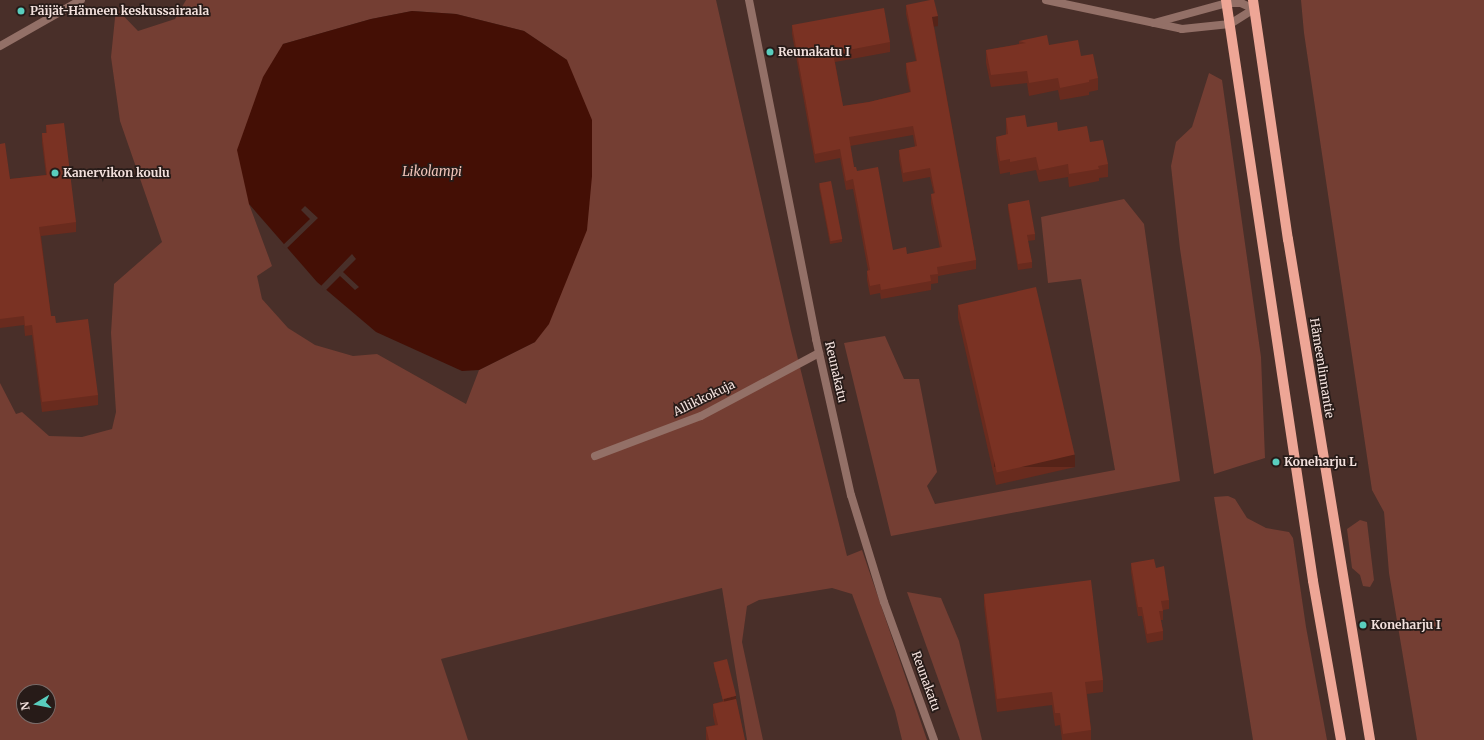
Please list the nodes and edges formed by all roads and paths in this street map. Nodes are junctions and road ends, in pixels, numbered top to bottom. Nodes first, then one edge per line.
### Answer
1 (81, 0) edge
2 (749, 0) edge
3 (1046, 0) edge
4 (1226, 1) edge
5 (1254, 4) edge
6 (1149, 24) junction
7 (1230, 24) junction
8 (0, 46) edge
9 (820, 353) junction
10 (595, 456) dead end
11 (934, 740) edge
12 (1341, 740) edge
13 (1370, 740) edge

1 - 8 street
2 - 9 street, Reunakatu
3 - 6 street
4 - 5 street
4 - 6 street
4 - 7 main road
5 - 7 street
5 - 13 main road, Hämeenlinnantie
6 - 7 street
7 - 12 main road
9 - 10 street, Allikkokuja
9 - 11 street, Reunakatu

